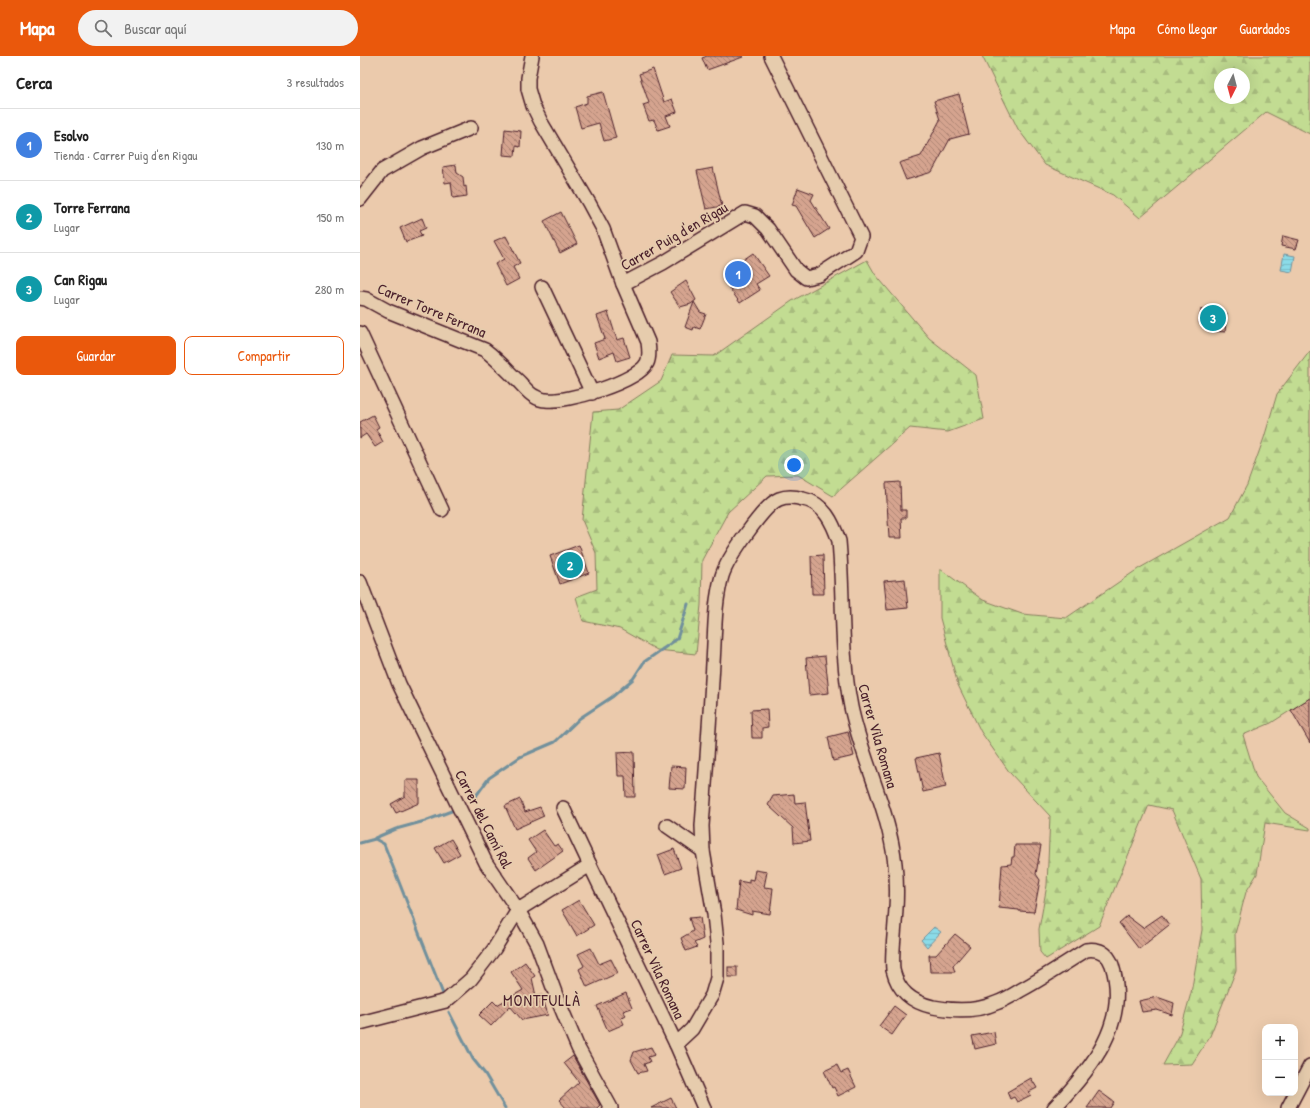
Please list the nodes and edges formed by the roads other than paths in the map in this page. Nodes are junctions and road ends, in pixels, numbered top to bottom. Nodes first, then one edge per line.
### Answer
1 (532, 56) edge
2 (771, 56) edge
3 (471, 128) dead end
4 (360, 198) edge
5 (623, 284) junction
6 (542, 287) dead end
7 (360, 298) edge
8 (360, 333) edge
9 (592, 393) junction
10 (442, 510) dead end
11 (360, 582) edge
12 (563, 808) dead end
13 (668, 826) dead end
14 (703, 851) junction
15 (590, 865) junction
16 (518, 910) junction
17 (360, 1024) edge
18 (676, 1044) junction
19 (1310, 1066) edge
20 (610, 1108) edge
21 (704, 1108) edge
22 (1054, 1108) edge
23 (1288, 1108) edge

1 - 5 street, Carrer Puig d'en Rigau
2 - 5 street, Carrer Puig d'en Rigau
3 - 4 street
5 - 9 street, Carrer Torre Ferrana
6 - 9 street
7 - 9 street, Carrer Torre Ferrana
8 - 10 street
11 - 16 street, Carrer del Camí Ral
12 - 15 street, Carrer Vila Romana
13 - 14 street
14 - 18 street, Carrer Vila Romana
14 - 22 street, Carrer Vila Romana
15 - 16 street
15 - 18 street, Carrer Vila Romana
16 - 17 street
16 - 20 street, Carrer del Camí Ral
18 - 21 street, Carrer Vila Romana
19 - 23 street

